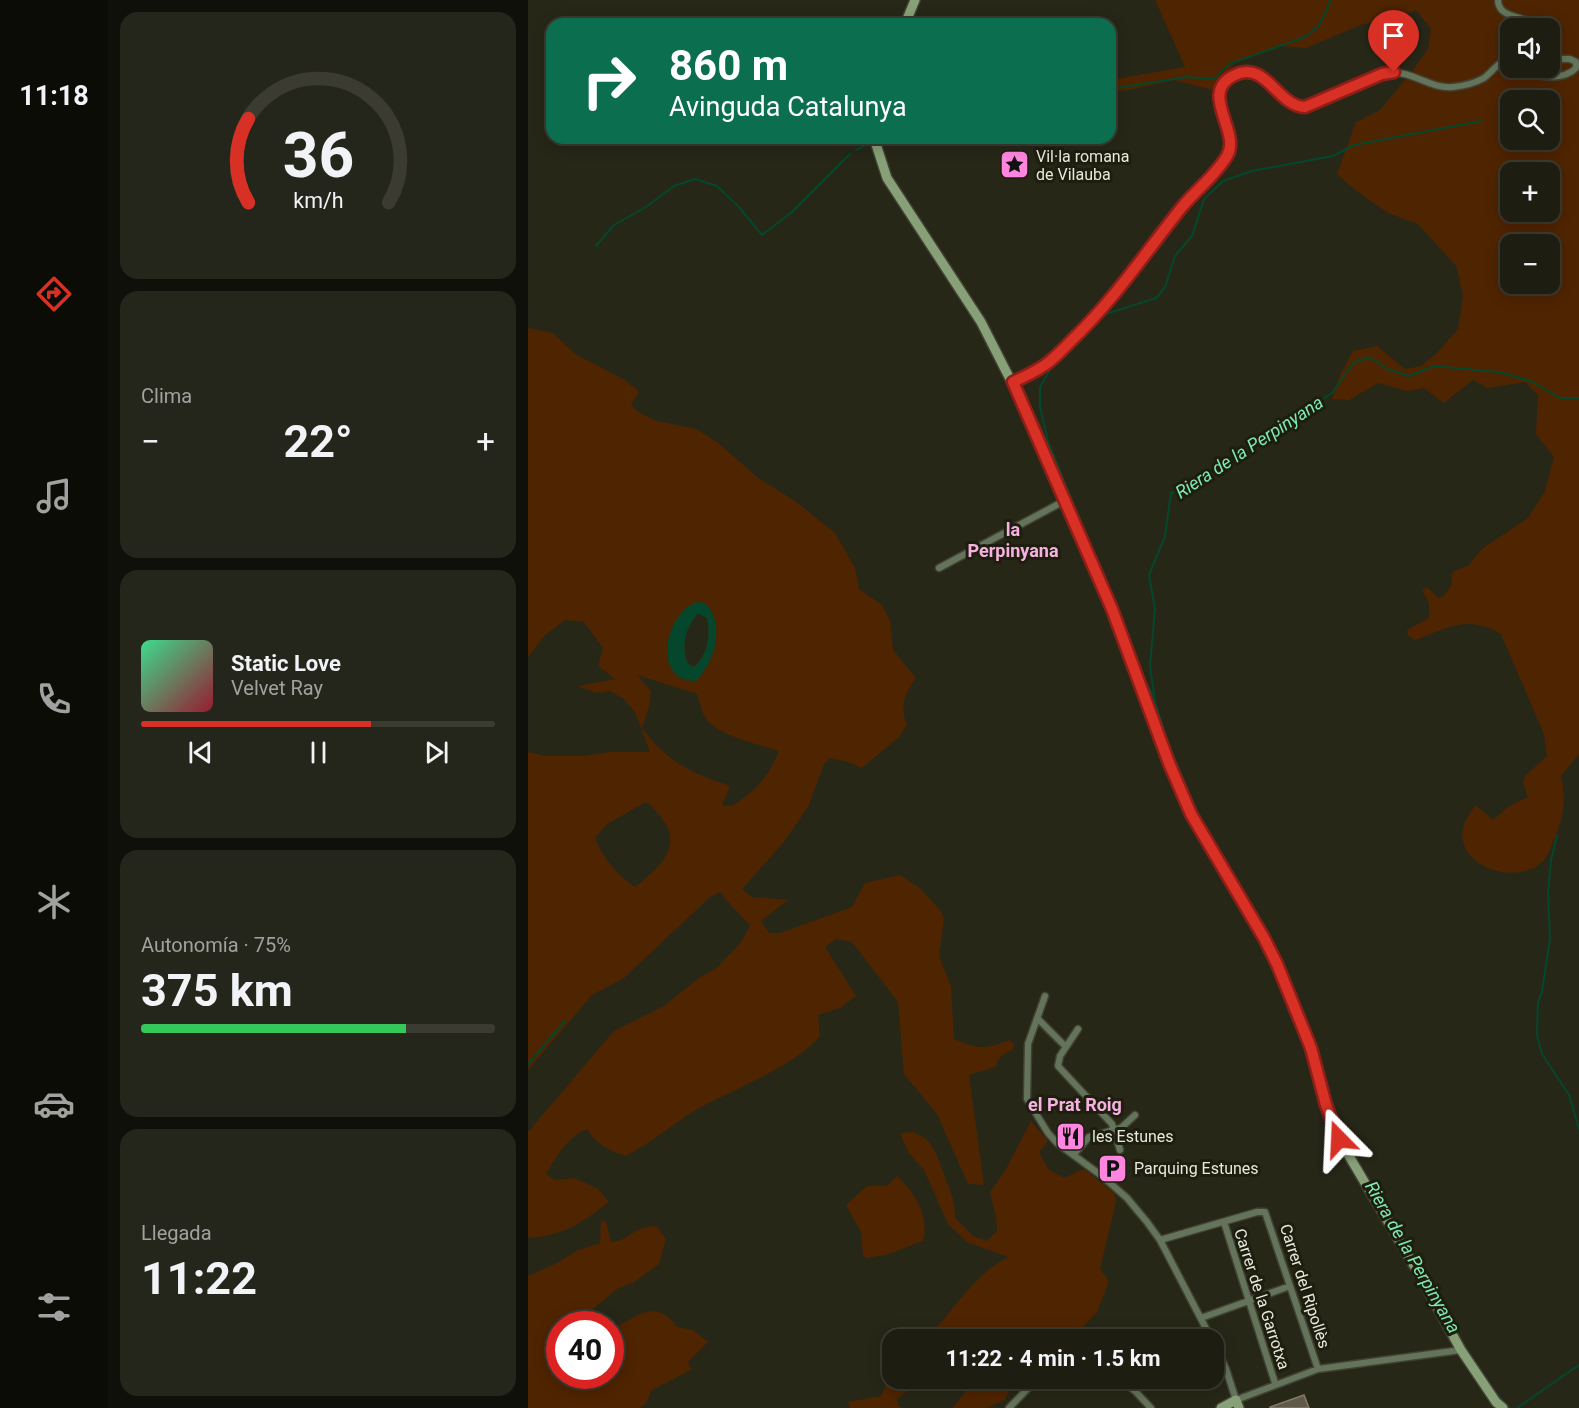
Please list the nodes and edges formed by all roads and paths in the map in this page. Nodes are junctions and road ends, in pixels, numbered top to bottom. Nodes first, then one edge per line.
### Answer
1 (915, 0) edge
2 (1498, 0) edge
3 (908, 18) edge
4 (1525, 18) edge
5 (1560, 59) edge
6 (1500, 64) edge
7 (1560, 75) edge
8 (875, 144) edge
9 (1013, 382) junction
10 (1066, 500) junction
11 (939, 568) dead end
12 (1045, 996) dead end
13 (1037, 1017) junction
14 (1078, 1029) dead end
15 (1066, 1047) junction
16 (1134, 1115) dead end
17 (1113, 1130) junction
18 (1119, 1150) dead end
19 (1074, 1154) junction
20 (1224, 1222) junction
21 (1160, 1240) junction
22 (1290, 1286) junction
23 (1249, 1300) junction
24 (1201, 1318) junction
25 (1207, 1329) edge
26 (1461, 1350) junction
27 (1224, 1365) edge
28 (1318, 1369) junction
29 (1275, 1383) junction
30 (1028, 1389) edge
31 (1132, 1389) edge
32 (1238, 1404) edge
33 (1499, 1406) edge
34 (1010, 1408) edge
35 (1151, 1408) edge
36 (1221, 1408) edge

1 - 3 street
2 - 4 street
5 - 7 street
6 - 9 street
8 - 9 street
9 - 10 street
10 - 11 street
10 - 26 street
12 - 13 street
13 - 15 street
13 - 19 street
14 - 15 street
15 - 17 street
16 - 17 street
17 - 18 street
17 - 19 street
19 - 21 street
20 - 21 street
20 - 22 street, Carrer del Ripollès
20 - 23 street, Carrer de la Garrotxa
21 - 24 street
22 - 23 street
22 - 28 street, Carrer del Ripollès
23 - 24 street
23 - 29 street, Carrer de la Garrotxa
24 - 25 street
26 - 28 street
26 - 33 street
27 - 32 street
28 - 29 street
29 - 32 street
30 - 34 street
31 - 35 street
32 - 36 street

